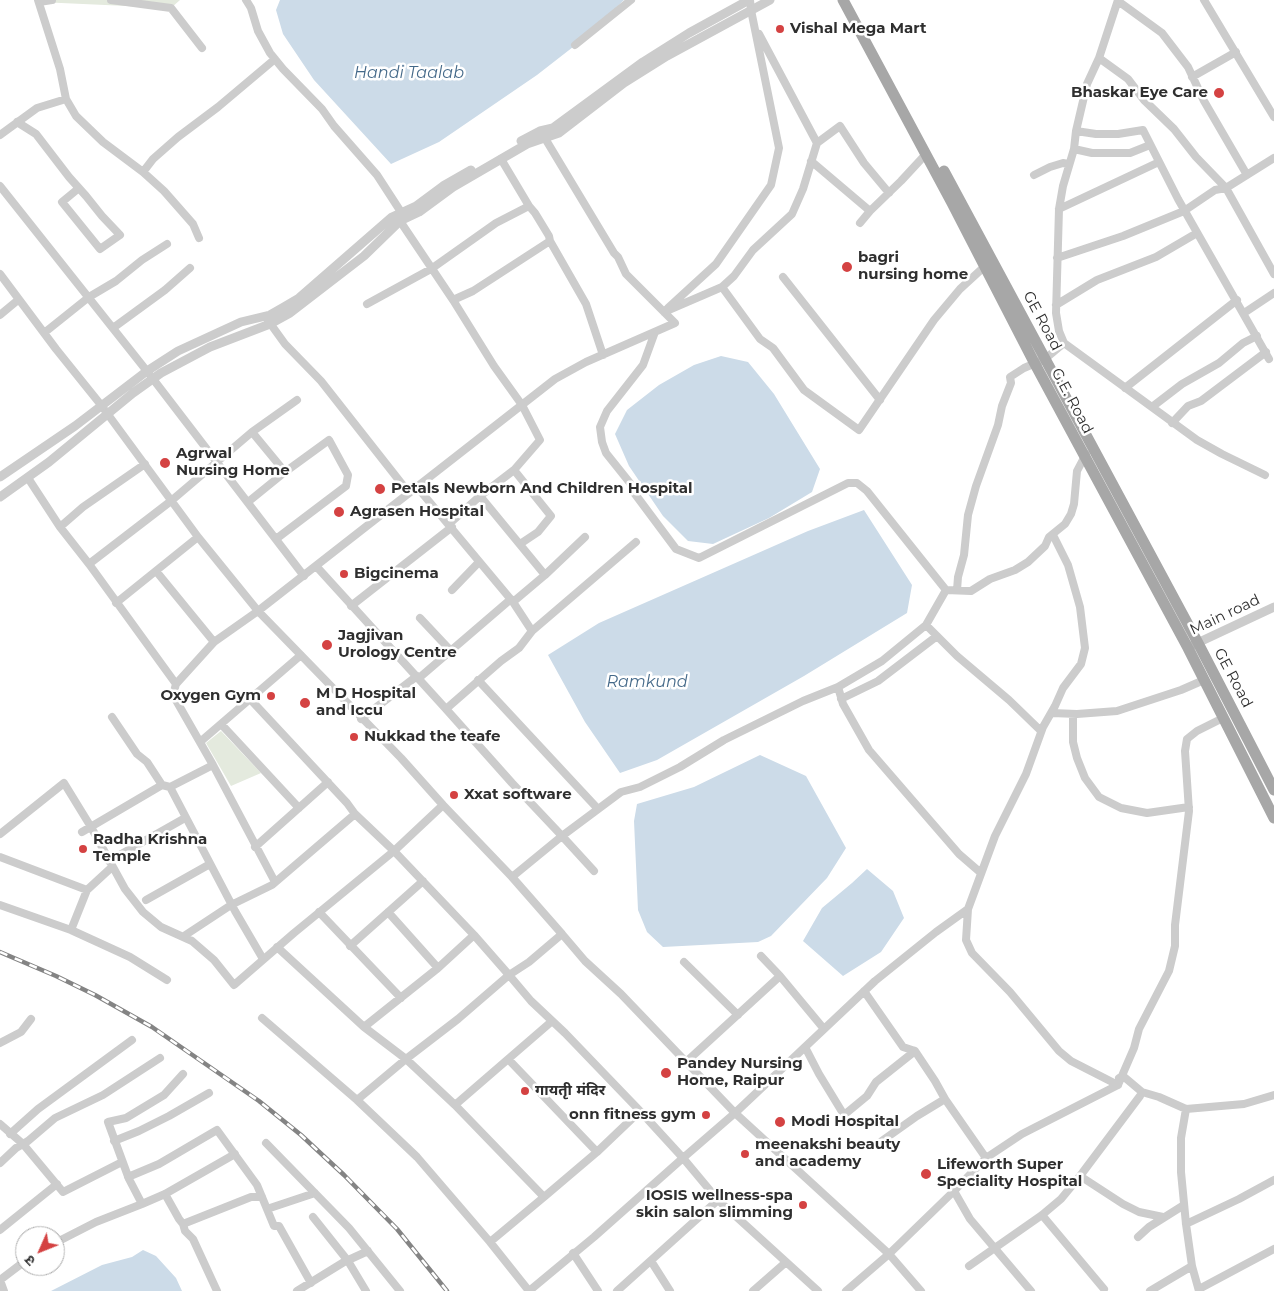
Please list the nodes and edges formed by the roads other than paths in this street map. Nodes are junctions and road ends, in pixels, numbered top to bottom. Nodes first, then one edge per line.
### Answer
1 (52, 0) edge
2 (111, 0) edge
3 (246, 0) edge
4 (631, 0) edge
5 (750, 0) edge
6 (770, 0) edge
7 (843, 0) edge
8 (852, 0) edge
9 (1204, 0) edge
10 (39, 1) edge
11 (1118, 1) edge
12 (751, 10) junction
13 (754, 25) junction
14 (575, 45) dead end
15 (202, 48) dead end
16 (1236, 52) junction
17 (1099, 58) junction
18 (275, 59) junction
19 (1192, 77) junction
20 (66, 99) junction
21 (1274, 117) edge
22 (17, 122) junction
23 (1076, 131) junction
24 (542, 134) junction
25 (0, 135) edge
26 (817, 142) junction
27 (1150, 146) junction
28 (1074, 148) junction
29 (926, 154) junction
30 (1274, 158) edge
31 (501, 159) junction
32 (811, 161) junction
33 (1159, 162) junction
34 (1068, 164) junction
35 (143, 172) junction
36 (1034, 175) dead end
37 (1247, 175) junction
38 (0, 186) edge
39 (79, 188) junction
40 (1226, 188) junction
41 (889, 193) junction
42 (529, 206) junction
43 (1059, 209) junction
44 (870, 211) junction
45 (1184, 211) junction
46 (401, 216) junction
47 (860, 223) dead end
48 (1197, 233) junction
49 (199, 238) dead end
50 (550, 241) junction
51 (167, 244) dead end
52 (1057, 258) junction
53 (984, 266) junction
54 (190, 268) dead end
55 (431, 269) junction
56 (0, 274) edge
57 (1274, 274) edge
58 (783, 277) dead end
59 (722, 287) junction
60 (1274, 293) edge
61 (89, 297) junction
62 (18, 300) junction
63 (453, 300) junction
64 (1237, 300) junction
65 (368, 304) dead end
66 (1056, 305) junction
67 (664, 312) junction
68 (1244, 313) junction
69 (0, 315) edge
70 (268, 320) junction
71 (113, 328) junction
72 (655, 332) junction
73 (44, 333) junction
74 (1257, 336) junction
75 (1064, 343) junction
76 (603, 355) junction
77 (1040, 362) junction
78 (150, 374) junction
79 (1125, 388) junction
80 (297, 400) dead end
81 (880, 400) junction
82 (101, 405) junction
83 (522, 405) junction
84 (1152, 407) junction
85 (108, 415) junction
86 (1172, 423) junction
87 (252, 432) junction
88 (1088, 451) junction
89 (218, 462) junction
90 (145, 464) junction
91 (514, 470) junction
92 (285, 472) junction
93 (1265, 475) dead end
94 (0, 478) edge
95 (28, 478) junction
96 (418, 487) junction
97 (409, 493) junction
98 (480, 496) junction
99 (0, 497) edge
100 (171, 501) junction
101 (248, 502) junction
102 (450, 526) junction
103 (60, 527) junction
104 (1053, 535) junction
105 (198, 537) junction
106 (585, 537) dead end
107 (276, 539) junction
108 (636, 542) dead end
109 (520, 544) junction
110 (479, 562) junction
111 (89, 564) junction
112 (316, 566) junction
113 (156, 571) junction
114 (544, 575) junction
115 (304, 576) junction
116 (452, 590) dead end
117 (946, 590) junction
118 (957, 590) junction
119 (512, 600) junction
120 (116, 603) junction
121 (351, 606) junction
122 (1274, 607) edge
123 (258, 611) junction
124 (420, 618) dead end
125 (926, 625) junction
126 (532, 632) junction
127 (937, 636) junction
128 (214, 642) junction
129 (1193, 646) junction
130 (450, 651) junction
131 (301, 655) junction
132 (418, 677) junction
133 (478, 680) junction
134 (1204, 680) junction
135 (176, 684) junction
136 (838, 687) junction
137 (250, 699) junction
138 (841, 699) junction
139 (446, 709) junction
140 (1052, 713) junction
141 (1073, 714) junction
142 (112, 717) dead end
143 (361, 718) junction
144 (1223, 718) junction
145 (221, 724) junction
146 (1041, 731) junction
147 (200, 742) junction
148 (213, 765) junction
149 (328, 782) junction
150 (166, 786) junction
151 (1274, 790) edge
152 (442, 804) junction
153 (1189, 807) junction
154 (300, 808) junction
155 (598, 808) junction
156 (355, 814) junction
157 (186, 818) junction
158 (1274, 818) edge
159 (91, 827) junction
160 (82, 832) dead end
161 (0, 834) edge
162 (562, 836) junction
163 (255, 847) junction
164 (394, 851) junction
165 (0, 857) edge
166 (110, 864) junction
167 (210, 864) junction
168 (594, 871) dead end
169 (982, 873) junction
170 (512, 877) junction
171 (422, 881) junction
172 (275, 882) junction
173 (87, 890) junction
174 (146, 900) dead end
175 (0, 905) edge
176 (231, 905) junction
177 (968, 909) junction
178 (319, 912) junction
179 (388, 912) junction
180 (71, 930) junction
181 (562, 934) junction
182 (474, 935) junction
183 (184, 936) junction
184 (350, 946) junction
185 (277, 948) junction
186 (761, 956) dead end
187 (263, 960) junction
188 (684, 962) dead end
189 (438, 968) junction
190 (509, 975) junction
191 (780, 976) junction
192 (166, 980) dead end
193 (864, 992) junction
194 (401, 998) junction
195 (738, 1015) junction
196 (32, 1018) dead end
197 (262, 1018) dead end
198 (552, 1022) junction
199 (364, 1026) junction
200 (824, 1029) junction
201 (132, 1040) dead end
202 (0, 1043) edge
203 (805, 1047) junction
204 (915, 1051) junction
205 (160, 1058) dead end
206 (406, 1059) junction
207 (509, 1060) junction
208 (686, 1062) junction
209 (183, 1074) dead end
210 (1122, 1076) junction
211 (1110, 1081) junction
212 (1118, 1085) junction
213 (209, 1093) dead end
214 (1274, 1095) edge
215 (1140, 1096) dead end
216 (945, 1099) junction
217 (357, 1100) junction
218 (455, 1105) junction
219 (1186, 1109) junction
220 (640, 1111) junction
221 (735, 1114) junction
222 (4, 1129) edge
223 (114, 1141) junction
224 (266, 1143) dead end
225 (879, 1143) dead end
226 (23, 1144) junction
227 (597, 1152) junction
228 (235, 1154) junction
229 (683, 1158) junction
230 (986, 1158) junction
231 (122, 1162) junction
232 (0, 1163) edge
233 (1080, 1176) junction
234 (128, 1177) junction
235 (1274, 1180) edge
236 (57, 1184) junction
237 (954, 1191) junction
238 (315, 1193) junction
239 (165, 1194) junction
240 (262, 1197) junction
241 (544, 1197) junction
242 (718, 1200) junction
243 (142, 1204) junction
244 (1184, 1205) junction
245 (267, 1209) junction
246 (1042, 1215) junction
247 (313, 1217) dead end
248 (1163, 1217) junction
249 (183, 1224) junction
250 (1186, 1224) junction
251 (0, 1230) edge
252 (1138, 1237) dead end
253 (65, 1238) edge
254 (490, 1242) junction
255 (994, 1248) junction
256 (1274, 1249) edge
257 (368, 1250) junction
258 (574, 1253) junction
259 (889, 1254) junction
260 (651, 1261) junction
261 (348, 1262) junction
262 (785, 1262) junction
263 (969, 1266) dead end
264 (1192, 1266) junction
265 (15, 1269) edge
266 (0, 1280) edge
267 (311, 1283) junction
268 (1104, 1288) dead end
269 (301, 1290) edge
270 (1199, 1290) edge
271 (4, 1291) edge
272 (216, 1291) edge
273 (366, 1291) edge
274 (400, 1291) edge
275 (529, 1291) edge
276 (598, 1291) edge
277 (617, 1291) edge
278 (670, 1291) edge
279 (753, 1291) edge
280 (818, 1291) edge
281 (846, 1291) edge
282 (921, 1291) edge
283 (1030, 1291) edge
284 (1150, 1291) edge

1 - 10 street
2 - 15 street
3 - 18 street
4 - 14 street
5 - 12 street
5 - 24 street
6 - 12 street
7 - 29 main road, G.E. Road
8 - 77 main road, GE Road
9 - 16 street
10 - 20 street
11 - 17 street
11 - 19 street
12 - 13 street
12 - 24 street
13 - 26 street
13 - 67 street
16 - 19 street
16 - 21 street
17 - 23 street
17 - 40 street
18 - 35 street
18 - 46 street
19 - 37 street
20 - 22 street
20 - 35 street
22 - 25 street
22 - 39 street
23 - 27 street
23 - 28 street
24 - 31 street
24 - 46 street
24 - 67 street
26 - 32 street
26 - 41 street
27 - 28 street
27 - 33 street
28 - 34 street
29 - 41 street
29 - 53 main road, G.E. Road
30 - 37 street
31 - 42 street
31 - 46 street
32 - 44 street
32 - 59 street
33 - 43 street
33 - 45 street
34 - 36 street
34 - 43 street
35 - 49 street
37 - 40 street
38 - 61 street
39 - 39 street
40 - 45 street
40 - 57 street
41 - 44 street
42 - 50 street
42 - 55 street
43 - 52 street
44 - 47 street
45 - 48 street
45 - 52 street
46 - 55 street
46 - 70 street
48 - 64 street
48 - 66 street
50 - 63 street
50 - 76 street
51 - 61 street
52 - 66 street
53 - 77 main road, G.E. Road
53 - 81 street
54 - 71 street
55 - 63 street
55 - 65 street
56 - 62 street
58 - 81 street
59 - 67 street
59 - 81 street
60 - 68 street
61 - 71 street
61 - 73 street
62 - 69 street
62 - 73 street
63 - 83 street
64 - 68 street
64 - 79 street
66 - 75 street
67 - 72 street
68 - 74 street
70 - 78 street
70 - 97 street
71 - 78 street
72 - 76 street
72 - 117 street
73 - 82 street
74 - 84 street
74 - 86 street
75 - 77 street
75 - 79 street
76 - 83 street
77 - 88 main road, GE Road
77 - 118 street
78 - 82 street
78 - 85 street
78 - 89 street
79 - 84 street
80 - 87 street
82 - 85 street
82 - 94 street
83 - 91 street
83 - 96 street
84 - 86 street
85 - 90 street
85 - 95 street
86 - 93 street
87 - 89 street
87 - 92 street
88 - 104 street
88 - 129 main road, GE Road
89 - 100 street
89 - 101 street
90 - 100 street
90 - 103 street
91 - 98 street
91 - 109 street
92 - 101 street
92 - 107 street
95 - 99 street
95 - 103 street
96 - 97 street
96 - 102 street
97 - 112 street
98 - 102 street
98 - 109 street
100 - 105 street
100 - 111 street
101 - 107 street
102 - 110 street
102 - 121 street
103 - 111 street
104 - 118 street
104 - 140 street
105 - 113 street
105 - 123 street
106 - 114 street
107 - 115 street
108 - 126 street
109 - 114 street
110 - 116 street
110 - 119 street
111 - 120 street
112 - 115 street
112 - 121 street
113 - 120 street
113 - 128 street
114 - 119 street
115 - 123 street
117 - 118 street
117 - 125 street
119 - 126 street
119 - 130 street
120 - 135 street
121 - 132 street
122 - 129 street, Main road
123 - 128 street
123 - 131 street
124 - 130 street
125 - 127 street
125 - 136 street
126 - 133 street
127 - 138 street
127 - 146 street
128 - 135 street
129 - 134 main road
129 - 151 main road, GE Road
130 - 132 street
131 - 137 street
131 - 143 street
132 - 139 street
132 - 143 street
133 - 139 street
133 - 155 street
134 - 141 street
134 - 144 main road
135 - 147 street
136 - 138 street
136 - 155 street
137 - 145 street
137 - 149 street
138 - 169 street
139 - 162 street
140 - 141 street
140 - 146 street
141 - 153 street
142 - 150 street
143 - 152 street
144 - 153 street
144 - 158 main road
145 - 147 street
145 - 154 street
146 - 169 street
147 - 148 street
148 - 150 street
148 - 163 street
149 - 154 street
149 - 156 street
150 - 157 street
150 - 159 street
152 - 164 street
152 - 170 street
153 - 210 street
154 - 163 street
155 - 162 street
156 - 164 street
156 - 172 street
157 - 166 street
157 - 167 street
159 - 160 street
159 - 161 street
159 - 166 street
162 - 168 street
162 - 170 street
163 - 172 street
164 - 171 street
164 - 178 street
165 - 173 street
166 - 173 street
166 - 183 street
167 - 174 street
167 - 176 street
169 - 177 street
170 - 181 street
171 - 179 street
171 - 182 street
172 - 176 street
173 - 180 street
175 - 180 street
176 - 183 street
176 - 187 street
177 - 193 street
177 - 211 street
178 - 184 street
178 - 185 street
179 - 184 street
179 - 189 street
180 - 192 street
181 - 190 street
181 - 208 street
182 - 189 street
182 - 190 street
183 - 187 street
184 - 194 street
185 - 187 street
185 - 199 street
186 - 191 street
188 - 195 street
189 - 194 street
190 - 198 street
190 - 206 street
191 - 195 street
191 - 200 street
193 - 200 street
193 - 204 street
194 - 199 street
195 - 208 street
196 - 202 street
197 - 217 street
198 - 207 street
198 - 220 street
199 - 206 street
200 - 203 street
201 - 222 street
203 - 204 street
203 - 221 street
204 - 216 street
205 - 226 street
206 - 217 street
206 - 218 street
207 - 218 street
207 - 227 street
208 - 221 street
209 - 223 street
210 - 211 street
210 - 212 street
210 - 219 street
211 - 212 street
212 - 230 street
213 - 223 street
214 - 219 street
215 - 233 street
216 - 225 street
216 - 230 street
217 - 254 street
218 - 241 street
219 - 244 street
220 - 227 street
220 - 229 street
221 - 229 street
221 - 259 street
222 - 226 street
223 - 231 street
224 - 238 street
226 - 232 street
226 - 236 street
227 - 241 street
228 - 234 street
228 - 239 street
228 - 240 street
229 - 242 street
229 - 258 street
230 - 237 street
231 - 234 street
231 - 236 street
233 - 246 street
233 - 248 street
234 - 243 street
235 - 250 street
236 - 251 street
237 - 255 street
237 - 259 street
238 - 245 street
238 - 257 street
239 - 243 street
239 - 249 street
240 - 245 street
240 - 249 street
241 - 254 street
242 - 260 street
242 - 262 street
243 - 253 street
244 - 248 street
244 - 250 street
245 - 267 street
246 - 255 street
246 - 268 street
247 - 261 street
248 - 252 street
249 - 272 street
250 - 264 street
254 - 275 street
255 - 263 street
255 - 283 street
256 - 270 street
257 - 261 street
257 - 274 street
258 - 275 street
258 - 276 street
259 - 281 street
259 - 282 street
260 - 277 street
260 - 278 street
261 - 267 street
261 - 273 street
262 - 279 street
262 - 280 street
264 - 270 street
264 - 284 street
265 - 266 street
266 - 271 street
267 - 269 street

